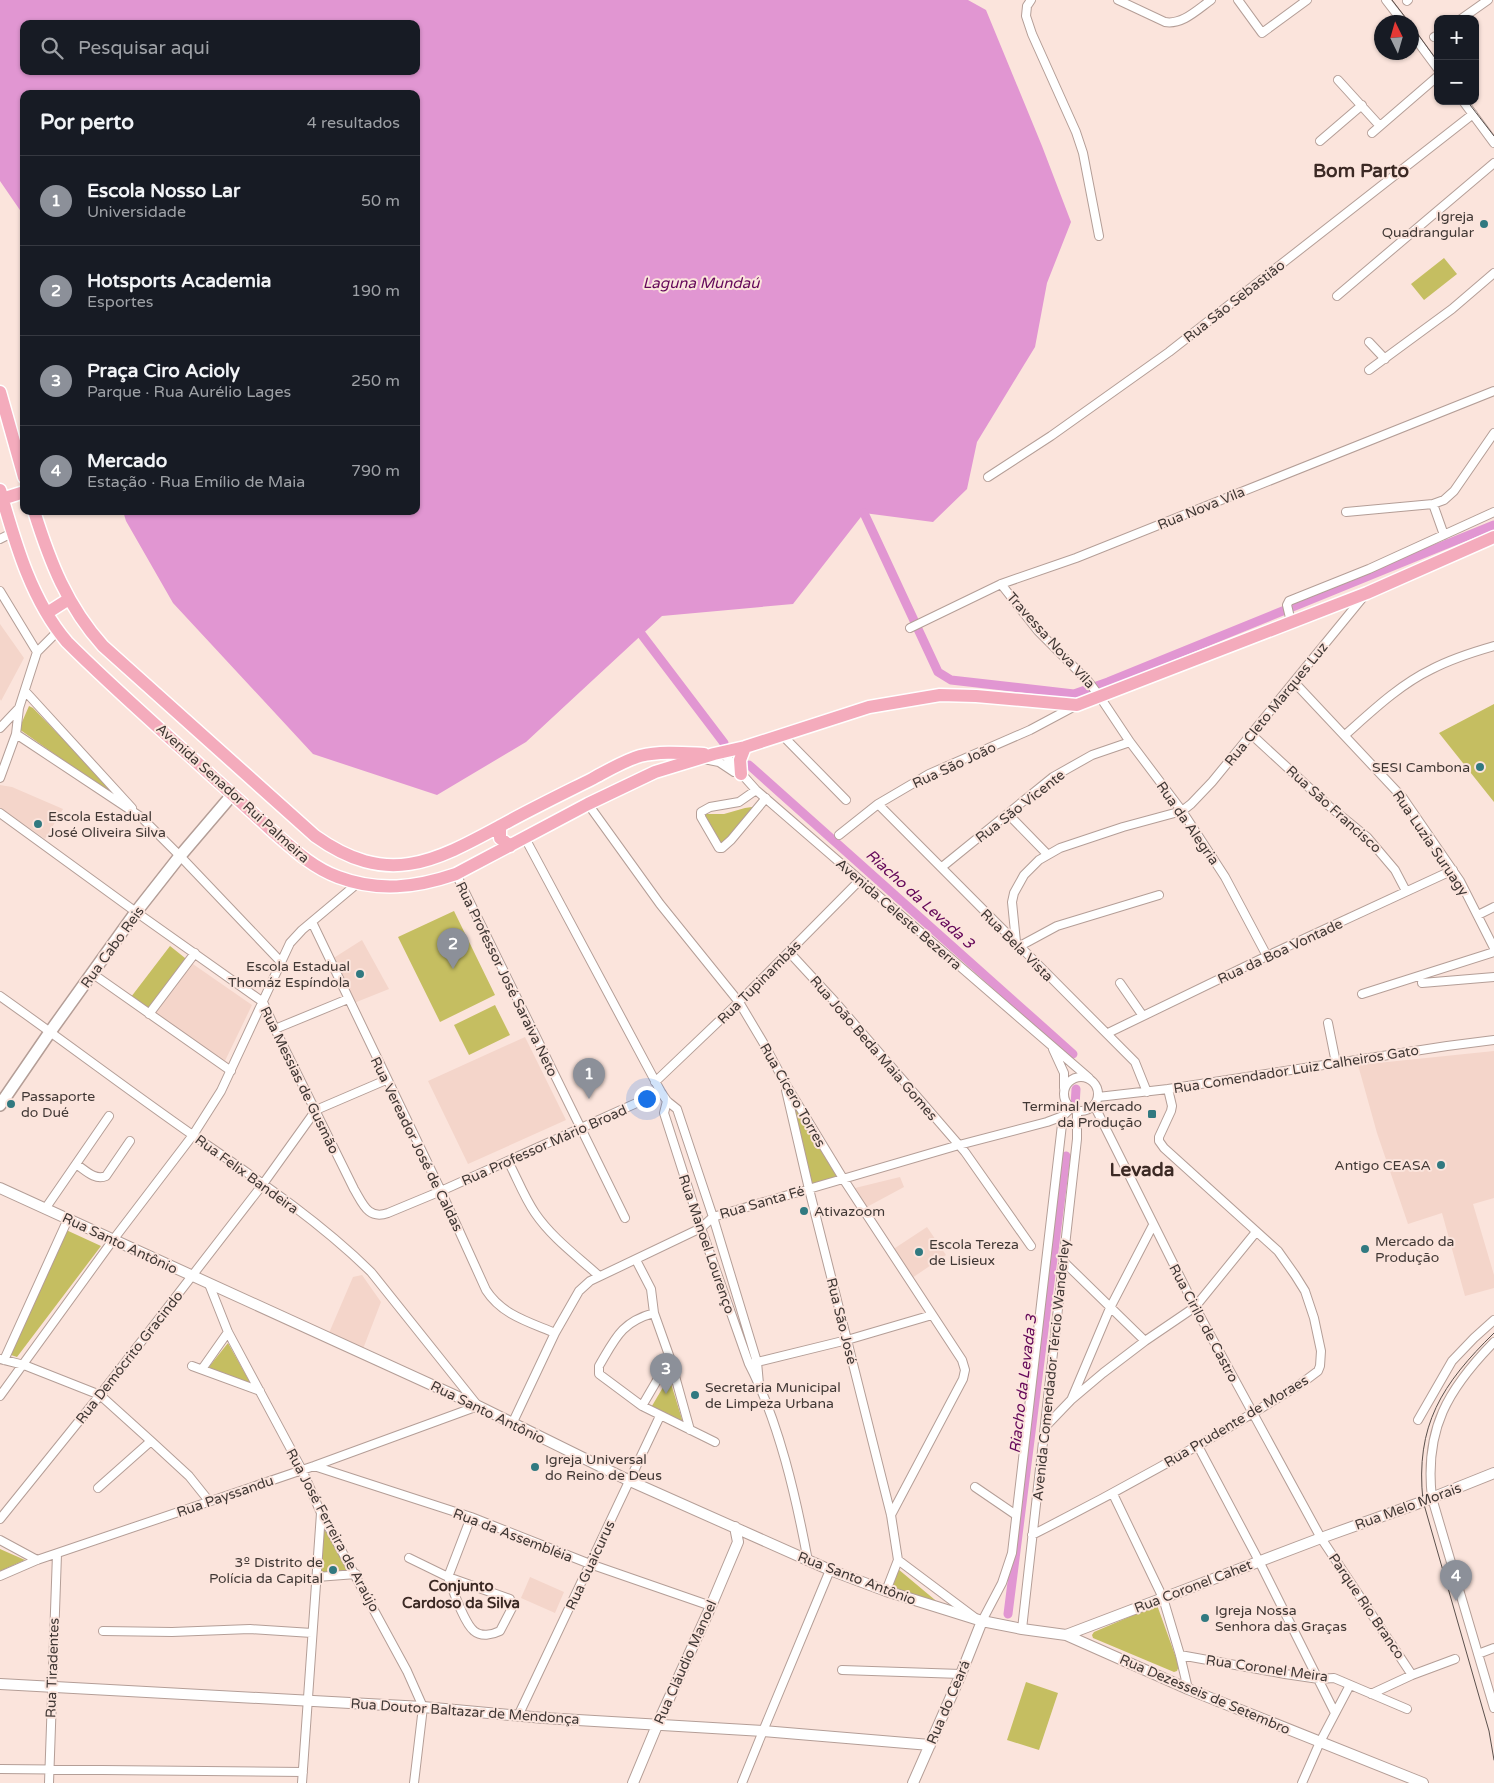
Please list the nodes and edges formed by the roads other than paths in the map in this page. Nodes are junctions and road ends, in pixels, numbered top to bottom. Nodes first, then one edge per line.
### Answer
1 (1031, 0) edge
2 (1118, 0) edge
3 (1211, 0) edge
4 (1238, 0) edge
5 (1306, 0) edge
6 (1386, 0) edge
7 (1488, 0) edge
8 (1398, 15) edge
9 (1467, 15) edge
10 (1419, 44) edge
11 (1434, 64) edge
12 (1434, 79) edge
13 (1338, 80) dead end
14 (1362, 105) junction
15 (1466, 105) edge
16 (1473, 114) junction
17 (1379, 125) junction
18 (1372, 133) dead end
19 (1320, 142) dead end
20 (1494, 143) edge
21 (1494, 163) edge
22 (1099, 236) dead end
23 (1494, 273) edge
24 (1337, 296) dead end
25 (1369, 342) dead end
26 (1385, 359) junction
27 (1369, 370) dead end
28 (1494, 390) edge
29 (0, 392) edge
30 (1494, 434) edge
31 (20, 463) edge
32 (988, 477) dead end
33 (20, 493) edge
34 (1, 495) edge
35 (1433, 504) junction
36 (1346, 512) dead end
37 (1494, 512) edge
38 (35, 515) edge
39 (12, 533) junction
40 (1444, 536) junction
41 (1494, 537) edge
42 (0, 540) edge
43 (1001, 584) junction
44 (0, 591) edge
45 (1367, 593) junction
46 (69, 599) junction
47 (1288, 611) junction
48 (47, 613) junction
49 (913, 626) dead end
50 (58, 631) junction
51 (1494, 646) edge
52 (37, 652) junction
53 (1294, 682) junction
54 (25, 691) junction
55 (1099, 695) junction
56 (1077, 705) junction
57 (19, 708) junction
58 (0, 728) edge
59 (16, 734) junction
60 (782, 735) junction
61 (1252, 735) junction
62 (1345, 735) junction
63 (1130, 742) junction
64 (744, 747) junction
65 (718, 753) junction
66 (700, 759) junction
67 (744, 777) junction
68 (0, 778) edge
69 (756, 790) junction
70 (232, 794) junction
71 (766, 798) junction
72 (846, 800) dead end
73 (588, 804) junction
74 (878, 804) junction
75 (1182, 811) junction
76 (0, 813) edge
77 (1008, 814) junction
78 (140, 817) junction
79 (500, 826) junction
80 (839, 835) dead end
81 (481, 836) junction
82 (525, 838) junction
83 (510, 846) junction
84 (1047, 854) junction
85 (180, 856) junction
86 (491, 856) junction
87 (942, 867) junction
88 (1453, 870) junction
89 (456, 874) junction
90 (860, 880) junction
91 (358, 883) junction
92 (1406, 891) junction
93 (1159, 894) dead end
94 (1494, 907) edge
95 (136, 912) junction
96 (1478, 915) junction
97 (312, 922) junction
98 (1018, 944) junction
99 (1494, 948) edge
100 (789, 952) junction
101 (1494, 952) edge
102 (195, 953) junction
103 (1267, 956) junction
104 (281, 962) junction
105 (93, 974) junction
106 (1494, 978) edge
107 (1120, 983) dead end
108 (1422, 983) dead end
109 (1362, 994) dead end
110 (0, 996) edge
111 (348, 1000) junction
112 (263, 1002) junction
113 (739, 1002) junction
114 (149, 1014) junction
115 (1143, 1016) junction
116 (1328, 1023) dead end
117 (275, 1029) junction
118 (50, 1032) junction
119 (1108, 1033) junction
120 (1494, 1040) edge
121 (1052, 1048) junction
122 (1336, 1063) junction
123 (231, 1071) junction
124 (1089, 1078) junction
125 (386, 1080) junction
126 (655, 1082) junction
127 (784, 1083) junction
128 (1064, 1088) junction
129 (1168, 1089) junction
130 (661, 1092) junction
131 (1147, 1092) junction
132 (667, 1101) junction
133 (1096, 1101) junction
134 (0, 1105) edge
135 (1074, 1109) junction
136 (316, 1110) junction
137 (109, 1116) dead end
138 (1063, 1116) junction
139 (580, 1128) junction
140 (193, 1135) junction
141 (130, 1141) dead end
142 (959, 1145) junction
143 (508, 1161) junction
144 (76, 1164) junction
145 (844, 1180) junction
146 (263, 1184) junction
147 (0, 1188) edge
148 (354, 1188) joint
149 (809, 1189) junction
150 (441, 1191) junction
151 (46, 1209) junction
152 (713, 1217) junction
153 (625, 1218) dead end
154 (68, 1220) junction
155 (1153, 1225) junction
156 (701, 1228) junction
157 (1256, 1232) junction
158 (113, 1240) junction
159 (1031, 1246) dead end
160 (636, 1260) junction
161 (1064, 1262) junction
162 (192, 1276) junction
163 (599, 1276) junction
164 (209, 1284) junction
165 (1194, 1307) junction
166 (1110, 1308) junction
167 (654, 1313) junction
168 (932, 1315) junction
169 (1494, 1320) edge
170 (228, 1332) junction
171 (555, 1333) junction
172 (847, 1340) junction
173 (1145, 1341) junction
174 (1494, 1342) edge
175 (670, 1358) junction
176 (2, 1360) edge
177 (757, 1362) junction
178 (749, 1364) junction
179 (24, 1365) junction
180 (192, 1366) dead end
181 (202, 1369) junction
182 (759, 1384) junction
183 (463, 1387) junction
184 (260, 1392) junction
185 (0, 1396) edge
186 (100, 1396) junction
187 (455, 1396) junction
188 (1071, 1400) junction
189 (478, 1406) junction
190 (642, 1406) junction
191 (1254, 1413) junction
192 (660, 1416) junction
193 (1418, 1420) dead end
194 (512, 1424) junction
195 (1046, 1426) junction
196 (690, 1430) junction
197 (151, 1440) junction
198 (715, 1442) dead end
199 (1198, 1446) junction
200 (314, 1466) junction
201 (302, 1470) junction
202 (1494, 1473) edge
203 (630, 1481) junction
204 (975, 1487) dead end
205 (98, 1488) dead end
206 (1113, 1494) junction
207 (1432, 1498) junction
208 (209, 1502) junction
209 (321, 1513) junction
210 (890, 1515) junction
211 (1016, 1515) junction
212 (471, 1518) junction
213 (0, 1519) edge
214 (735, 1527) junction
215 (751, 1534) junction
216 (1032, 1535) junction
217 (1321, 1538) junction
218 (0, 1540) edge
219 (738, 1542) junction
220 (57, 1554) junction
221 (409, 1558) dead end
222 (37, 1560) junction
223 (898, 1560) junction
224 (808, 1561) junction
225 (1259, 1561) junction
226 (590, 1564) junction
227 (830, 1570) junction
228 (356, 1574) junction
229 (0, 1576) edge
230 (317, 1577) junction
231 (448, 1577) junction
232 (886, 1591) junction
233 (1162, 1598) junction
234 (711, 1606) junction
235 (979, 1619) junction
236 (1022, 1629) junction
237 (103, 1631) dead end
238 (312, 1633) junction
239 (1066, 1635) junction
240 (1494, 1648) edge
241 (1478, 1654) junction
242 (1180, 1655) junction
243 (1455, 1659) dead end
244 (842, 1670) dead end
245 (961, 1674) junction
246 (1412, 1675) junction
247 (1319, 1679) junction
248 (0, 1684) edge
249 (1350, 1685) junction
250 (51, 1687) junction
251 (1188, 1689) junction
252 (1371, 1694) junction
253 (308, 1700) junction
254 (422, 1707) junction
255 (1494, 1708) edge
256 (1407, 1709) dead end
257 (1335, 1712) junction
258 (519, 1714) junction
259 (658, 1723) junction
260 (762, 1731) junction
261 (1320, 1742) junction
262 (930, 1745) junction
263 (0, 1769) edge
264 (49, 1770) junction
265 (303, 1772) junction
266 (48, 1783) edge
267 (302, 1783) edge
268 (414, 1783) edge
269 (633, 1783) edge
270 (742, 1783) edge
271 (913, 1783) edge
272 (1302, 1783) edge
273 (1423, 1783) edge

1 - 22 street
2 - 3 street
4 - 5 street
6 - 8 street
7 - 9 street
10 - 11 street
12 - 17 street
13 - 14 street
14 - 17 street
14 - 19 street
15 - 16 street
16 - 20 street
16 - 32 street, Rua São Sebastião
17 - 18 street
21 - 24 street
23 - 26 street
25 - 26 street
26 - 27 street
28 - 43 street, Rua Nova Vila
29 - 31 main road
30 - 35 street
33 - 34 main road
34 - 39 main road, Avenida Senador Rui Palmeira
35 - 36 street
35 - 40 street
37 - 40 street
38 - 46 main road, Avenida Senador Rui Palmeira
39 - 42 street
39 - 48 main road, Avenida Senador Rui Palmeira
40 - 47 street
41 - 45 main road, Avenida Senador Rui Palmeira
43 - 49 street, Rua Nova Vila
43 - 55 street, Travessa Nova Vila
44 - 52 street
45 - 47 main road, Avenida Senador Rui Palmeira
45 - 53 street, Rua Cleto Marques Luz
46 - 48 main road
46 - 81 main road, Avenida Senador Rui Palmeira
47 - 55 main road, Avenida Senador Rui Palmeira
48 - 50 main road, Avenida Senador Rui Palmeira
50 - 52 street
50 - 70 main road, Avenida Senador Rui Palmeira
51 - 62 street
52 - 54 street
53 - 61 street, Rua Cleto Marques Luz
53 - 62 street, Rua Luzia Suruagy
54 - 57 street
54 - 78 street
55 - 56 main road, Avenida Senador Rui Palmeira
55 - 63 street, Rua da Alegria
56 - 60 main road, Avenida Senador Rui Palmeira
56 - 74 street, Rua São João
57 - 58 street
57 - 59 street
59 - 68 street
59 - 78 street
60 - 64 main road, Avenida Senador Rui Palmeira
60 - 72 street
61 - 75 street, Rua Cleto Marques Luz
61 - 92 street, Rua São Francisco
62 - 88 street, Rua Luzia Suruagy
63 - 75 street, Rua da Alegria
63 - 77 street, Rua São Vicente
64 - 65 main road, Avenida Senador Rui Palmeira
64 - 67 main road
65 - 66 main road, Avenida Senador Rui Palmeira
65 - 67 street, Avenida Celeste Bezerra
65 - 79 main road, Avenida Senador Rui Palmeira
66 - 67 street, Avenida Celeste Bezerra
66 - 73 main road, Avenida Senador Rui Palmeira
67 - 69 street, Avenida Celeste Bezerra
69 - 71 street, Avenida Celeste Bezerra
69 - 71 street
70 - 85 main road, Rua Cabo Reis
70 - 91 main road, Avenida Senador Rui Palmeira
71 - 90 street, Avenida Celeste Bezerra
73 - 82 main road, Avenida Senador Rui Palmeira
73 - 113 street, Rua Cícero Torres
74 - 80 street, Rua São João
74 - 87 street, Rua Bela Vista
75 - 84 street
75 - 103 street, Rua da Alegria
76 - 95 street, Rua Messias de Gusmão
77 - 84 street
77 - 87 street, Rua São Vicente
78 - 85 street
79 - 81 main road, Avenida Senador Rui Palmeira
79 - 83 main road
81 - 86 main road
82 - 83 main road, Avenida Senador Rui Palmeira
82 - 126 street, Rua Manoel Lourenço
83 - 86 main road, Avenida Senador Rui Palmeira
84 - 98 street
85 - 95 main road, Rua Cabo Reis
85 - 104 street
86 - 89 main road, Avenida Senador Rui Palmeira
87 - 98 street, Rua Bela Vista
88 - 92 street, Rua da Boa Vontade
88 - 96 street, Rua Luzia Suruagy
89 - 91 main road, Avenida Senador Rui Palmeira
89 - 139 street, Rua Professor José Saraiva Neto
90 - 100 street, Rua Tupinambás
90 - 121 street, Avenida Celeste Bezerra
91 - 97 street
92 - 103 street, Rua da Boa Vontade
93 - 98 street
94 - 96 street
95 - 102 street, Rua Messias de Gusmão
95 - 105 main road, Rua Cabo Reis
96 - 99 street, Rua Luzia Suruagy
97 - 104 street
97 - 111 street, Rua Vereador José de Caldas
98 - 119 street, Rua Bela Vista
100 - 113 street, Rua Tupinambás
100 - 142 street, Rua João Beda Maia Gomes
101 - 109 street
102 - 112 street, Rua Messias de Gusmão
102 - 114 street
103 - 115 street, Rua da Boa Vontade
104 - 112 street
105 - 114 street
105 - 118 main road, Rua Cabo Reis
106 - 108 street
107 - 115 street
110 - 118 street, Rua Felix Bandeira
111 - 117 street
111 - 125 street, Rua Vereador José de Caldas
112 - 117 street, Rua Messias de Gusmão
112 - 123 street
113 - 126 street, Rua Tupinambás
113 - 127 street, Rua Cícero Torres
114 - 123 street
115 - 119 street, Rua da Boa Vontade
116 - 122 street
117 - 136 street, Rua Messias de Gusmão
118 - 134 main road, Rua Cabo Reis
118 - 140 street, Rua Felix Bandeira
119 - 131 street, Rua Bela Vista
120 - 122 street, Rua Comendador Luiz Calheiros Gato
121 - 124 street, Avenida Celeste Bezerra
121 - 128 street, Avenida Celeste Bezerra
122 - 129 street, Rua Comendador Luiz Calheiros Gato
123 - 140 street
124 - 128 street
124 - 133 street
125 - 136 street
125 - 150 street, Rua Vereador José de Caldas
126 - 130 street, Rua Manoel Lourenço
127 - 145 street, Rua Cícero Torres
127 - 149 street, Rua São José
128 - 135 street
129 - 131 street, Rua Comendador Luiz Calheiros Gato
129 - 157 street, Rua Prudente de Moraes
130 - 132 street, Rua Manoel Lourenço
130 - 139 street, Rua Professor Mário Broad
131 - 133 street, Rua Comendador Luiz Calheiros Gato
132 - 152 street, Rua Manoel Lourenço
132 - 156 street, Rua Manoel Lourenço
133 - 135 street
133 - 155 street, Rua Cirilo de Castro
135 - 138 street, Rua Santa Fé
135 - 161 street, Avenida Comendador Tércio Wanderley
136 - 146 street, Rua Demócrito Gracindo
136 - 148 street, Rua Messias de Gusmão
137 - 144 street
138 - 142 street, Rua Santa Fé
138 - 211 street, Avenida Comendador Tércio Wanderley
139 - 143 street, Rua Professor Mário Broad
139 - 153 street, Rua Professor José Saraiva Neto
140 - 146 street, Rua Felix Bandeira
140 - 158 street
141 - 144 street
142 - 145 street, Rua Santa Fé
142 - 159 street, Rua João Beda Maia Gomes
143 - 150 street, Rua Professor Mário Broad
143 - 163 street
144 - 151 street
145 - 149 street, Rua Santa Fé
145 - 168 street, Rua Cícero Torres
146 - 162 street, Rua Demócrito Gracindo
146 - 183 street, Rua Felix Bandeira
147 - 151 street, Rua Santo Antônio
148 - 150 street, Rua Professor Mário Broad
149 - 152 street, Rua Santa Fé
149 - 172 street, Rua São José
150 - 171 street, Rua Vereador José de Caldas
151 - 154 street, Rua Santo Antônio
152 - 156 street, Rua Santa Fé
152 - 177 street, Rua Manoel Lourenço
154 - 158 street, Rua Santo Antônio
154 - 176 street
155 - 165 street, Rua Cirilo de Castro
155 - 166 street
156 - 160 street, Rua Santa Fé
156 - 178 street, Rua Manoel Lourenço
157 - 165 street
157 - 191 street, Rua Prudente de Moraes
158 - 162 street, Rua Santo Antônio
158 - 179 street
160 - 163 street, Rua Santa Fé
160 - 167 street
161 - 166 street
161 - 195 street, Avenida Comendador Tércio Wanderley
162 - 164 street, Rua Santo Antônio
162 - 186 street, Rua Demócrito Gracindo
163 - 171 street, Rua Santa Fé
164 - 170 street, Rua José Ferreira de Araújo
164 - 187 street, Rua Santo Antônio
165 - 173 street
165 - 191 street, Rua Cirilo de Castro
166 - 173 street
166 - 188 street
167 - 175 street
167 - 190 street
168 - 172 street
168 - 210 street, Rua Cícero Torres
169 - 193 street
170 - 181 street
170 - 184 street, Rua José Ferreira de Araújo
171 - 194 street, Rua Santa Fé
172 - 177 street
172 - 210 street, Rua São José
173 - 188 street
174 - 207 street
175 - 190 street
175 - 196 street
176 - 179 street
177 - 178 street
177 - 182 street, Rua Manoel Lourenço
178 - 182 street, Rua Manoel Lourenço
179 - 185 street
179 - 186 street
180 - 181 street
181 - 184 street
182 - 224 street, Rua Manoel Lourenço
183 - 187 street
183 - 189 street, Rua Felix Bandeira
184 - 201 street, Rua José Ferreira de Araújo
186 - 197 street
186 - 213 street, Rua Demócrito Gracindo
187 - 189 street, Rua Santo Antônio
188 - 195 street
189 - 194 street, Rua Santo Antônio
189 - 200 street, Rua Payssandu
190 - 192 street
191 - 199 street, Rua Prudente de Moraes
191 - 217 street, Rua Cirilo de Castro
192 - 196 street
192 - 203 street, Rua Guaicurus
194 - 203 street, Rua Santo Antônio
195 - 216 street, Avenida Comendador Tércio Wanderley
196 - 198 street
197 - 205 street
197 - 208 street
199 - 206 street, Rua Prudente de Moraes
199 - 225 street
200 - 201 street, Rua Payssandu
200 - 212 street, Rua da Assembléia
201 - 208 street, Rua Payssandu
201 - 209 street, Rua José Ferreira de Araújo
202 - 207 street, Rua Melo Morais
203 - 214 street, Rua Santo Antônio
203 - 226 street, Rua Guaicurus
204 - 211 street
206 - 216 street, Rua Prudente de Moraes
206 - 233 street
207 - 217 street, Rua Melo Morais
207 - 241 street
208 - 220 street, Rua Payssandu
209 - 228 street, Rua José Ferreira de Araújo
209 - 230 street
210 - 223 street, Rua São José
211 - 235 street, Avenida Comendador Tércio Wanderley
212 - 226 street, Rua da Assembléia
212 - 231 street
214 - 215 street, Rua Santo Antônio
214 - 219 street
215 - 219 street
215 - 224 street, Rua Santo Antônio
216 - 236 street, Avenida Comendador Tércio Wanderley
217 - 225 street, Rua Coronel Cahet
217 - 246 street, Parque Rio Branco
218 - 222 street
219 - 234 street, Rua Cláudio Manoel
220 - 222 street, Rua Payssandu
220 - 250 street, Rua Tiradentes
221 - 231 street
222 - 229 street, Rua Payssandu
223 - 232 street
223 - 235 street
224 - 227 street, Rua Santo Antônio
225 - 233 street, Rua Coronel Cahet
225 - 247 street
226 - 234 street, Rua da Assembléia
226 - 258 street, Rua Guaicurus
227 - 232 street, Rua Santo Antônio
227 - 260 street
228 - 230 street
228 - 254 street, Rua José Ferreira de Araújo
230 - 238 street
231 - 231 street
232 - 235 street, Rua Santo Antônio
233 - 239 street, Rua Coronel Cahet
233 - 242 street
234 - 259 street, Rua Cláudio Manoel
235 - 236 street, Rua Dezesseis de Setembro
235 - 245 street, Rua do Ceará
236 - 239 street, Rua Dezesseis de Setembro
237 - 238 street
238 - 253 street
239 - 251 street, Rua Dezesseis de Setembro
240 - 241 street
241 - 255 street
242 - 247 street, Rua Coronel Meira
242 - 251 street
243 - 246 street
244 - 245 street
245 - 262 street, Rua do Ceará
246 - 252 street
247 - 249 street, Rua Coronel Meira
247 - 257 street
248 - 250 street, Rua Doutor Baltazar de Mendonça
249 - 252 street, Rua Coronel Meira
249 - 257 street
250 - 253 street, Rua Doutor Baltazar de Mendonça
250 - 264 street, Rua Tiradentes
251 - 261 street, Rua Dezesseis de Setembro
252 - 256 street, Rua Coronel Meira
253 - 254 street, Rua Doutor Baltazar de Mendonça
253 - 265 street
254 - 258 street, Rua Doutor Baltazar de Mendonça
254 - 268 street, Rua José Ferreira de Araújo
257 - 261 street
258 - 259 street, Rua Doutor Baltazar de Mendonça
259 - 260 street, Rua Doutor Baltazar de Mendonça
259 - 269 street, Rua Cláudio Manoel
260 - 262 street, Rua Doutor Baltazar de Mendonça
260 - 270 street
261 - 272 street
261 - 273 street, Rua Dezesseis de Setembro
262 - 271 street, Rua do Ceará
263 - 264 street
264 - 265 street
264 - 266 street, Rua Tiradentes
265 - 267 street

